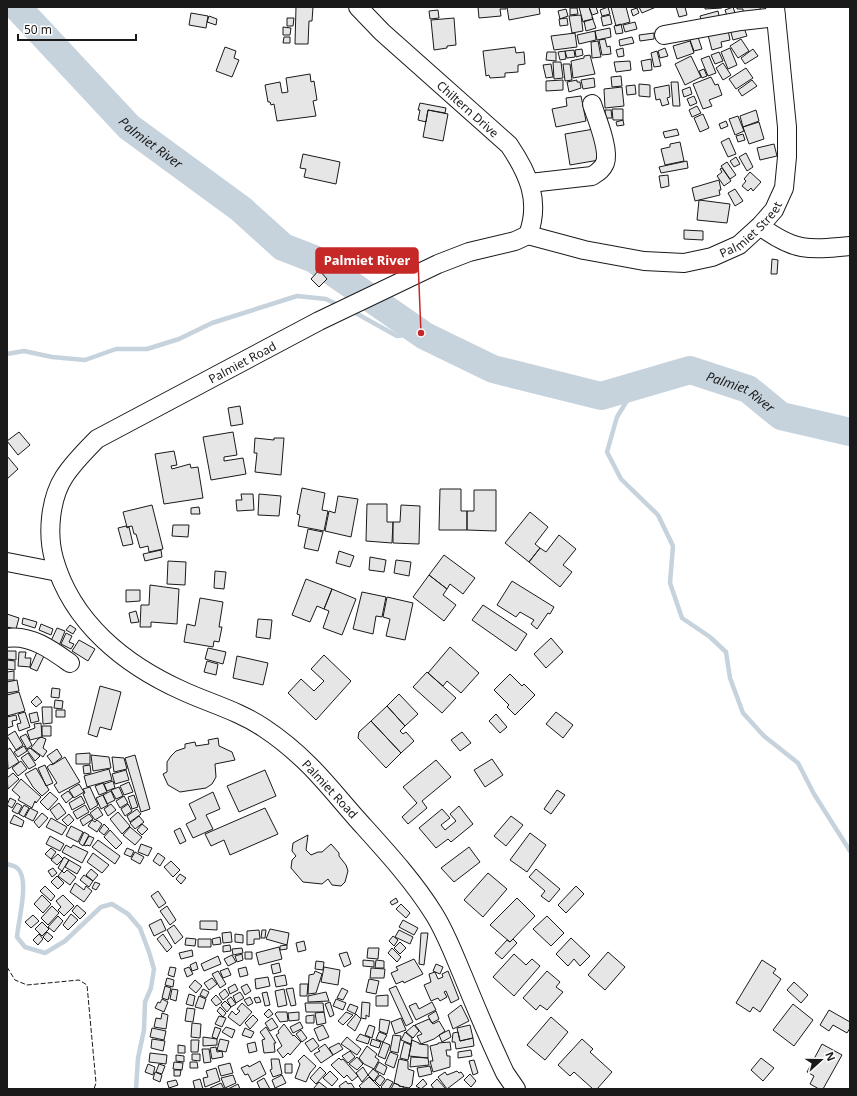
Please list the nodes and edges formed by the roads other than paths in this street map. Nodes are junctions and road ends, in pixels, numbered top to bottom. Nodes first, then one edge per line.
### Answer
1 (358, 7) edge
2 (776, 12) edge
3 (664, 35) dead end
4 (592, 104) dead end
5 (530, 183) junction
6 (760, 226) junction
7 (528, 235) junction
8 (850, 246) edge
9 (7, 562) edge
10 (58, 572) junction
11 (7, 638) edge
12 (70, 663) dead end
13 (516, 1089) edge

1 - 5 street, Chiltern Drive
2 - 3 street
2 - 6 street, Palmiet Street
4 - 5 street
5 - 7 street, Chiltern Drive
6 - 7 street, Palmiet Street
6 - 8 street
7 - 10 street, Palmiet Road
9 - 10 street
10 - 13 street, Palmiet Road
11 - 12 street

